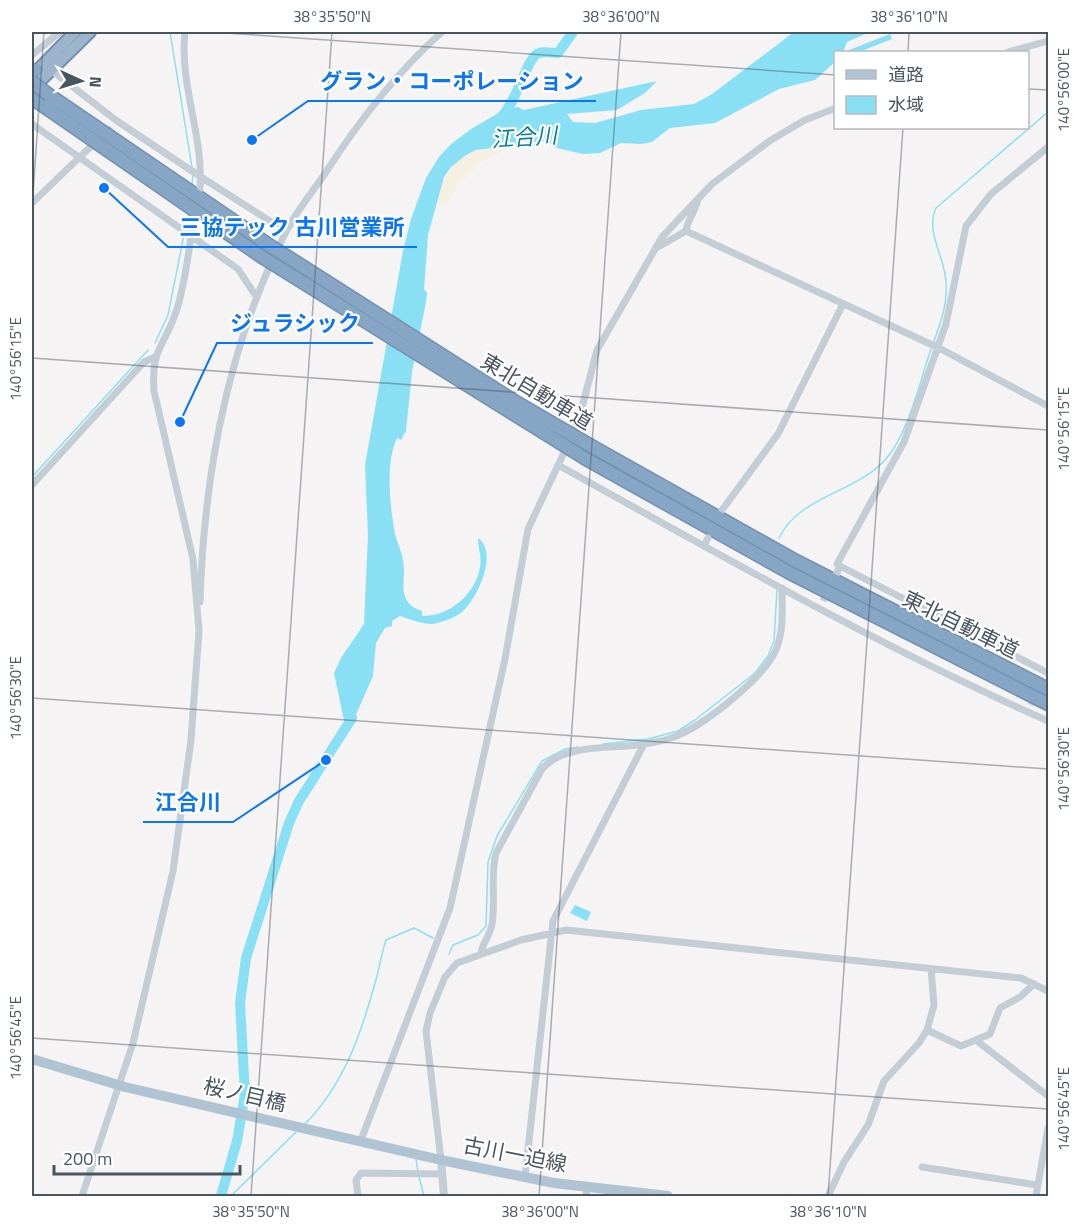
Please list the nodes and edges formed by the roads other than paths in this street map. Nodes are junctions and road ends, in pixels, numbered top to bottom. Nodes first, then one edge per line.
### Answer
1 (60, 32) edge
2 (75, 32) edge
3 (90, 32) edge
4 (185, 32) edge
5 (442, 32) edge
6 (1048, 41) edge
7 (1012, 51) edge
8 (32, 55) edge
9 (51, 70) junction
10 (33, 73) edge
11 (32, 82) edge
12 (32, 89) edge
13 (40, 99) edge
14 (834, 109) edge
15 (32, 124) edge
16 (1048, 147) edge
17 (86, 151) tunnel mouth
18 (79, 158) junction
19 (195, 173) junction
20 (200, 189) dead end
21 (698, 199) junction
22 (32, 203) edge
23 (194, 220) dead end
24 (290, 225) junction
25 (686, 231) junction
26 (187, 232) junction
27 (658, 247) junction
28 (256, 296) junction
29 (843, 304) junction
30 (939, 348) junction
31 (155, 357) junction
32 (1048, 406) edge
33 (558, 465) junction
34 (32, 485) edge
35 (722, 510) dead end
36 (708, 538) dead end
37 (704, 546) junction
38 (840, 566) junction
39 (836, 575) tunnel mouth
40 (782, 588) junction
41 (199, 632) junction
42 (1048, 672) edge
43 (1046, 684) edge
44 (1048, 704) edge
45 (1048, 721) edge
46 (644, 744) junction
47 (550, 932) junction
48 (481, 954) junction
49 (931, 969) junction
50 (1034, 984) junction
51 (1048, 991) edge
52 (927, 1030) junction
53 (977, 1041) junction
54 (32, 1059) edge
55 (122, 1086) junction
56 (1048, 1096) edge
57 (1048, 1128) edge
58 (359, 1139) junction
59 (441, 1160) junction
60 (922, 1167) dead end
61 (442, 1174) junction
62 (525, 1177) junction
63 (1037, 1185) junction
64 (586, 1192) edge
65 (82, 1197) edge
66 (358, 1197) edge
67 (444, 1197) edge
68 (668, 1197) edge
69 (828, 1197) edge
70 (1036, 1197) edge

1 - 8 street
2 - 10 highway
3 - 9 highway
4 - 19 street
5 - 24 street
6 - 7 street
9 - 12 highway
9 - 19 street
11 - 13 highway, 東北自動車道, bridge
13 - 43 highway, 東北自動車道, bridge
13 - 44 highway, 東北自動車道, bridge
14 - 21 street
15 - 18 street
16 - 30 street
17 - 18 street
18 - 22 street
18 - 26 street
19 - 20 street
19 - 24 street
21 - 25 street
21 - 27 street
23 - 26 street
24 - 28 street
25 - 27 street
25 - 29 street
26 - 28 street
26 - 31 street
27 - 33 street
28 - 41 street
29 - 30 street
29 - 35 street
30 - 32 street
30 - 38 street
31 - 34 street
31 - 41 street
33 - 37 street
33 - 58 street
36 - 37 street
37 - 40 street
38 - 39 street
38 - 42 street
40 - 45 street
40 - 46 street
41 - 55 street
42 - 43 street
46 - 47 street
46 - 48 street
47 - 48 street
47 - 49 street
47 - 62 street
48 - 59 street
49 - 50 street
49 - 52 street
50 - 51 street
50 - 53 street
52 - 53 street
52 - 69 street
53 - 56 street
54 - 55 main road
55 - 58 main road, 桜ノ目橋
55 - 65 street
57 - 63 street
58 - 59 main road, 古川一迫線
59 - 61 street
59 - 62 main road, 古川一迫線
60 - 63 street
61 - 66 street
61 - 67 street
62 - 64 main road, 古川一迫線
63 - 70 street
64 - 68 main road, 古川一迫線

